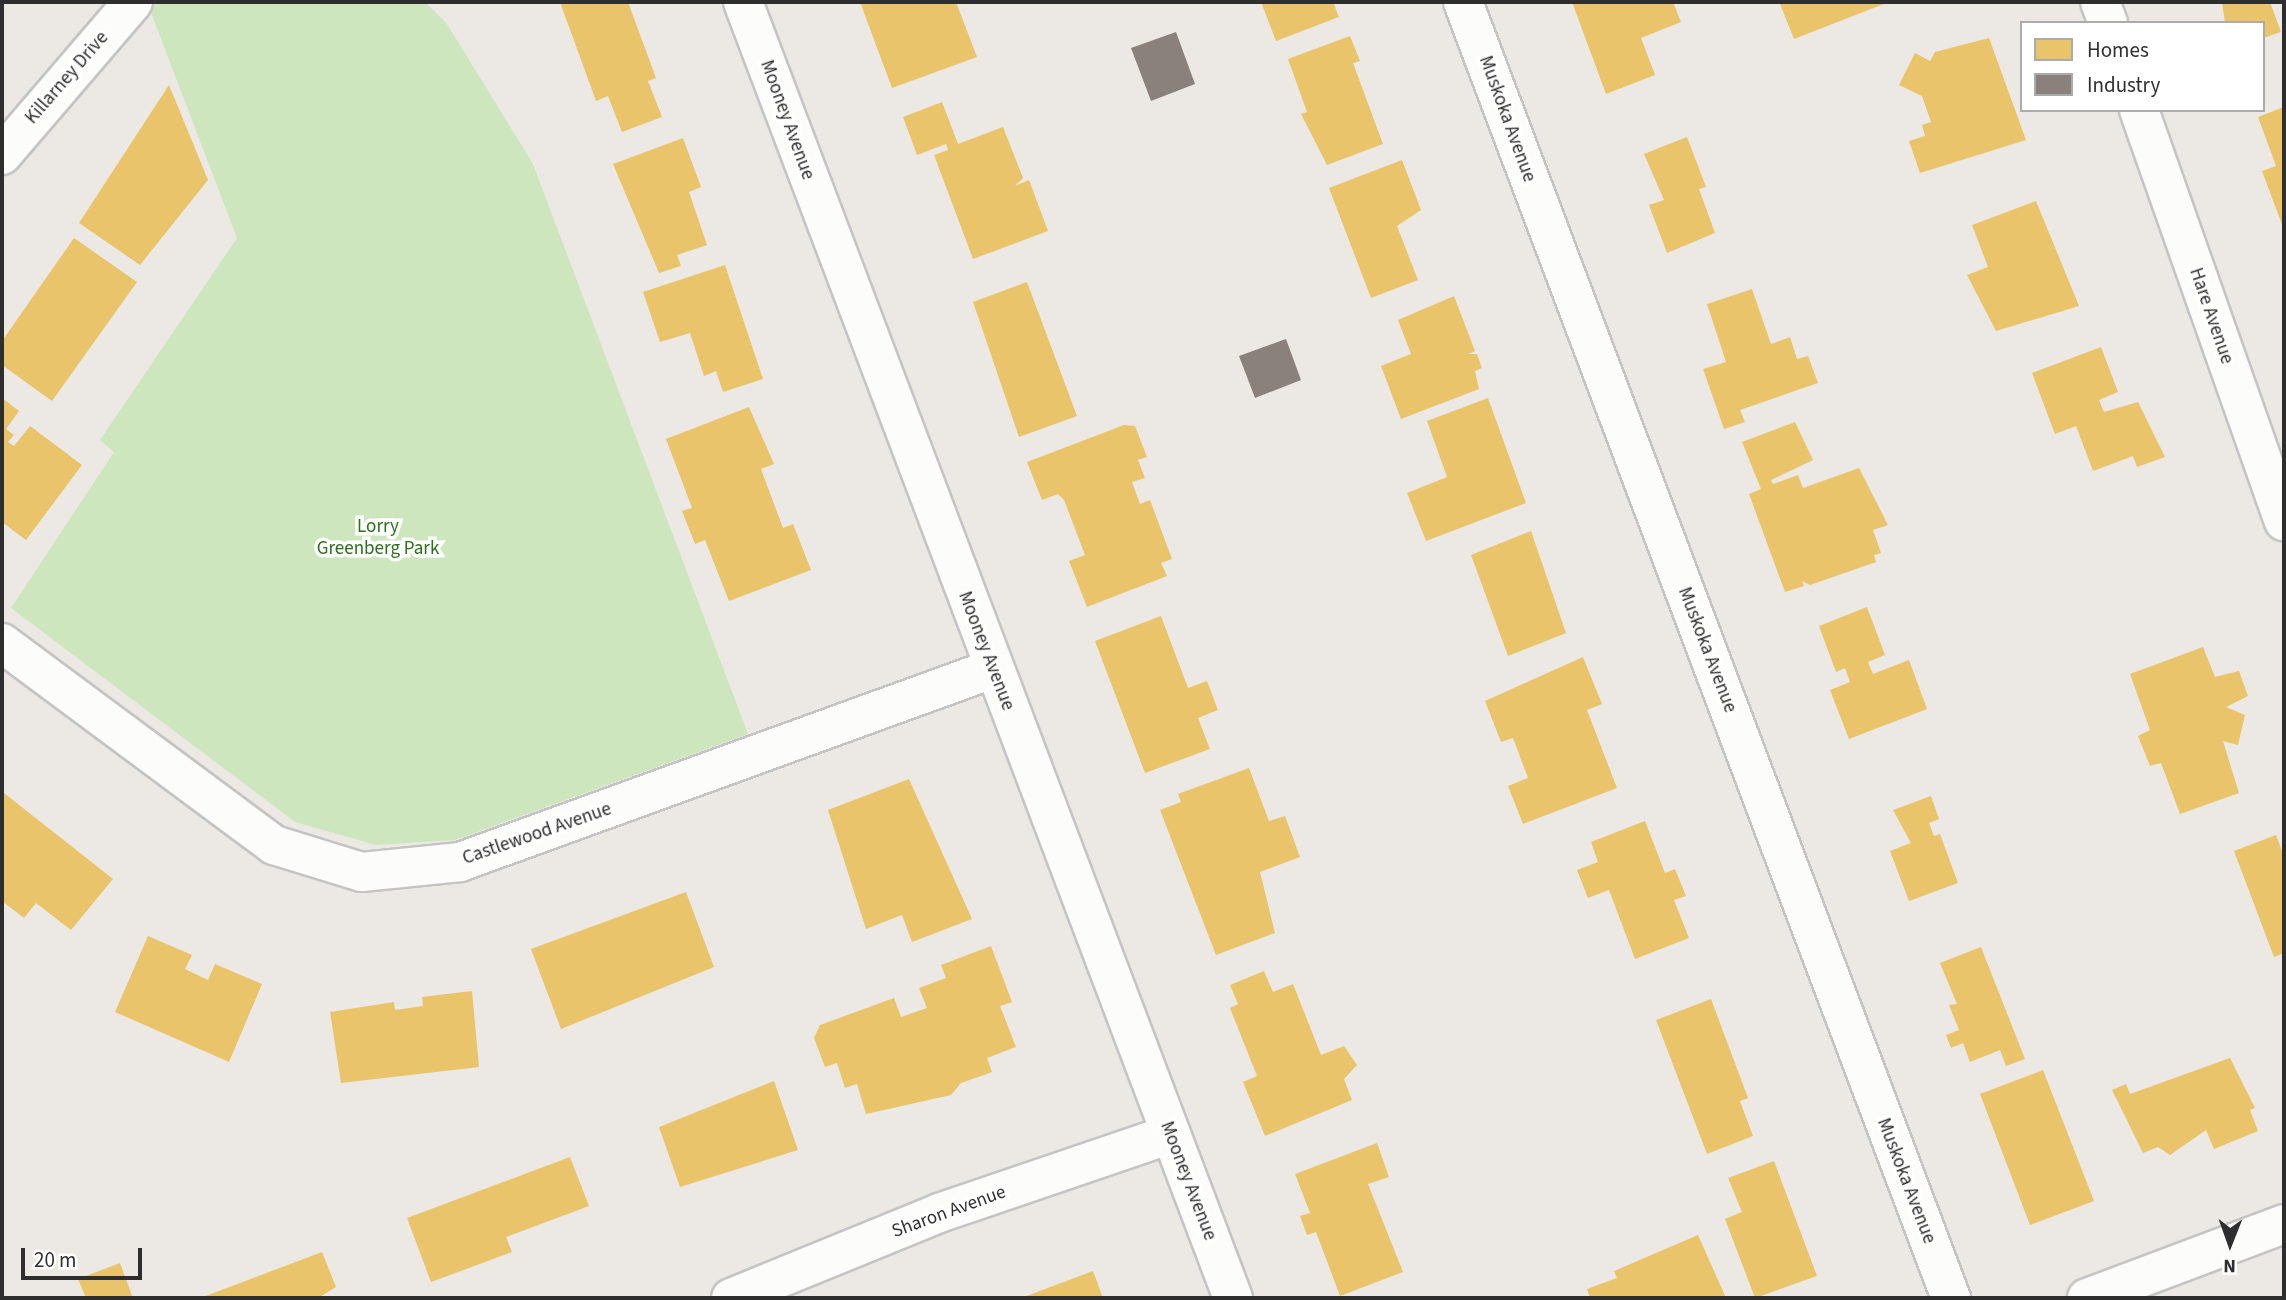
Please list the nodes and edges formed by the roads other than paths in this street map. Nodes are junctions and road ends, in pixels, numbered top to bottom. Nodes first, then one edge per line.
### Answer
1 (133, 2) edge
2 (743, 2) edge
3 (1463, 2) edge
4 (2100, 2) edge
5 (2107, 21) edge
6 (2140, 112) edge
7 (2, 155) edge
8 (2284, 522) edge
9 (2, 643) edge
10 (992, 669) junction
11 (1171, 1135) junction
12 (2284, 1224) edge
13 (731, 1298) edge
14 (1233, 1298) edge
15 (1951, 1298) edge
16 (2087, 1298) edge

1 - 7 street, Killarney Drive
2 - 10 street, Mooney Avenue
3 - 15 street, Muskoka Avenue
4 - 5 street
6 - 8 street, Hare Avenue
9 - 10 street, Castlewood Avenue
10 - 11 street, Mooney Avenue
11 - 13 street, Sharon Avenue
11 - 14 street, Mooney Avenue
12 - 16 street

